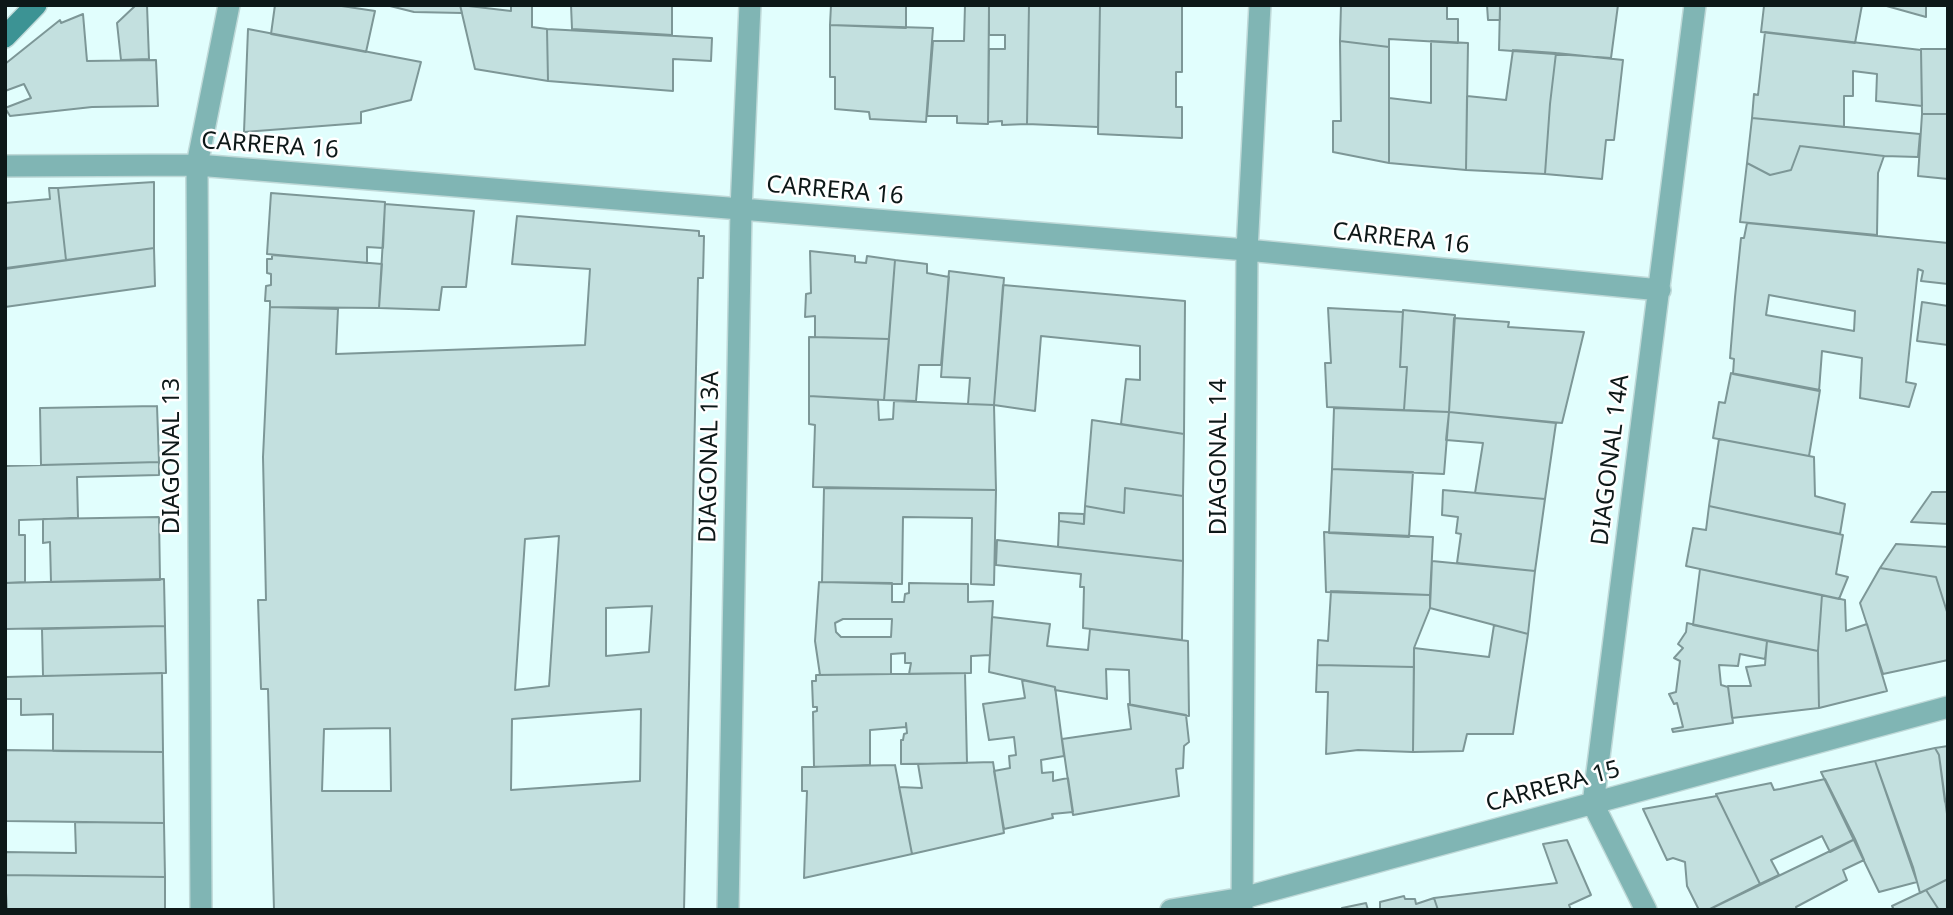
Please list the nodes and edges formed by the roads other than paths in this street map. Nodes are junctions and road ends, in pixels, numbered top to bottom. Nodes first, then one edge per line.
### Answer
1 (36, 5) edge
2 (229, 5) edge
3 (750, 5) edge
4 (1260, 5) edge
5 (1695, 5) edge
6 (5, 37) edge
7 (5, 166) edge
8 (197, 166) junction
9 (741, 210) junction
10 (1247, 250) junction
11 (1660, 290) junction
12 (1948, 707) edge
13 (1592, 804) junction
14 (1242, 904) edge
15 (201, 910) edge
16 (729, 910) edge
17 (1171, 910) edge
18 (1646, 910) edge

1 - 6 street
2 - 8 street, DIAGONAL 13
3 - 9 street, DIAGONAL 13A
4 - 10 street, DIAGONAL 14
5 - 11 street, DIAGONAL 14A
7 - 8 street, CARRERA 16
8 - 9 street, CARRERA 16
8 - 15 street, DIAGONAL 13
9 - 10 street, CARRERA 16
9 - 16 street, DIAGONAL 13A
10 - 11 street, CARRERA 16
10 - 14 street, DIAGONAL 14
11 - 13 street, DIAGONAL 14A
12 - 13 street, CARRERA 15
13 - 14 street, CARRERA 15
13 - 18 street
14 - 17 street, CARRERA 15

